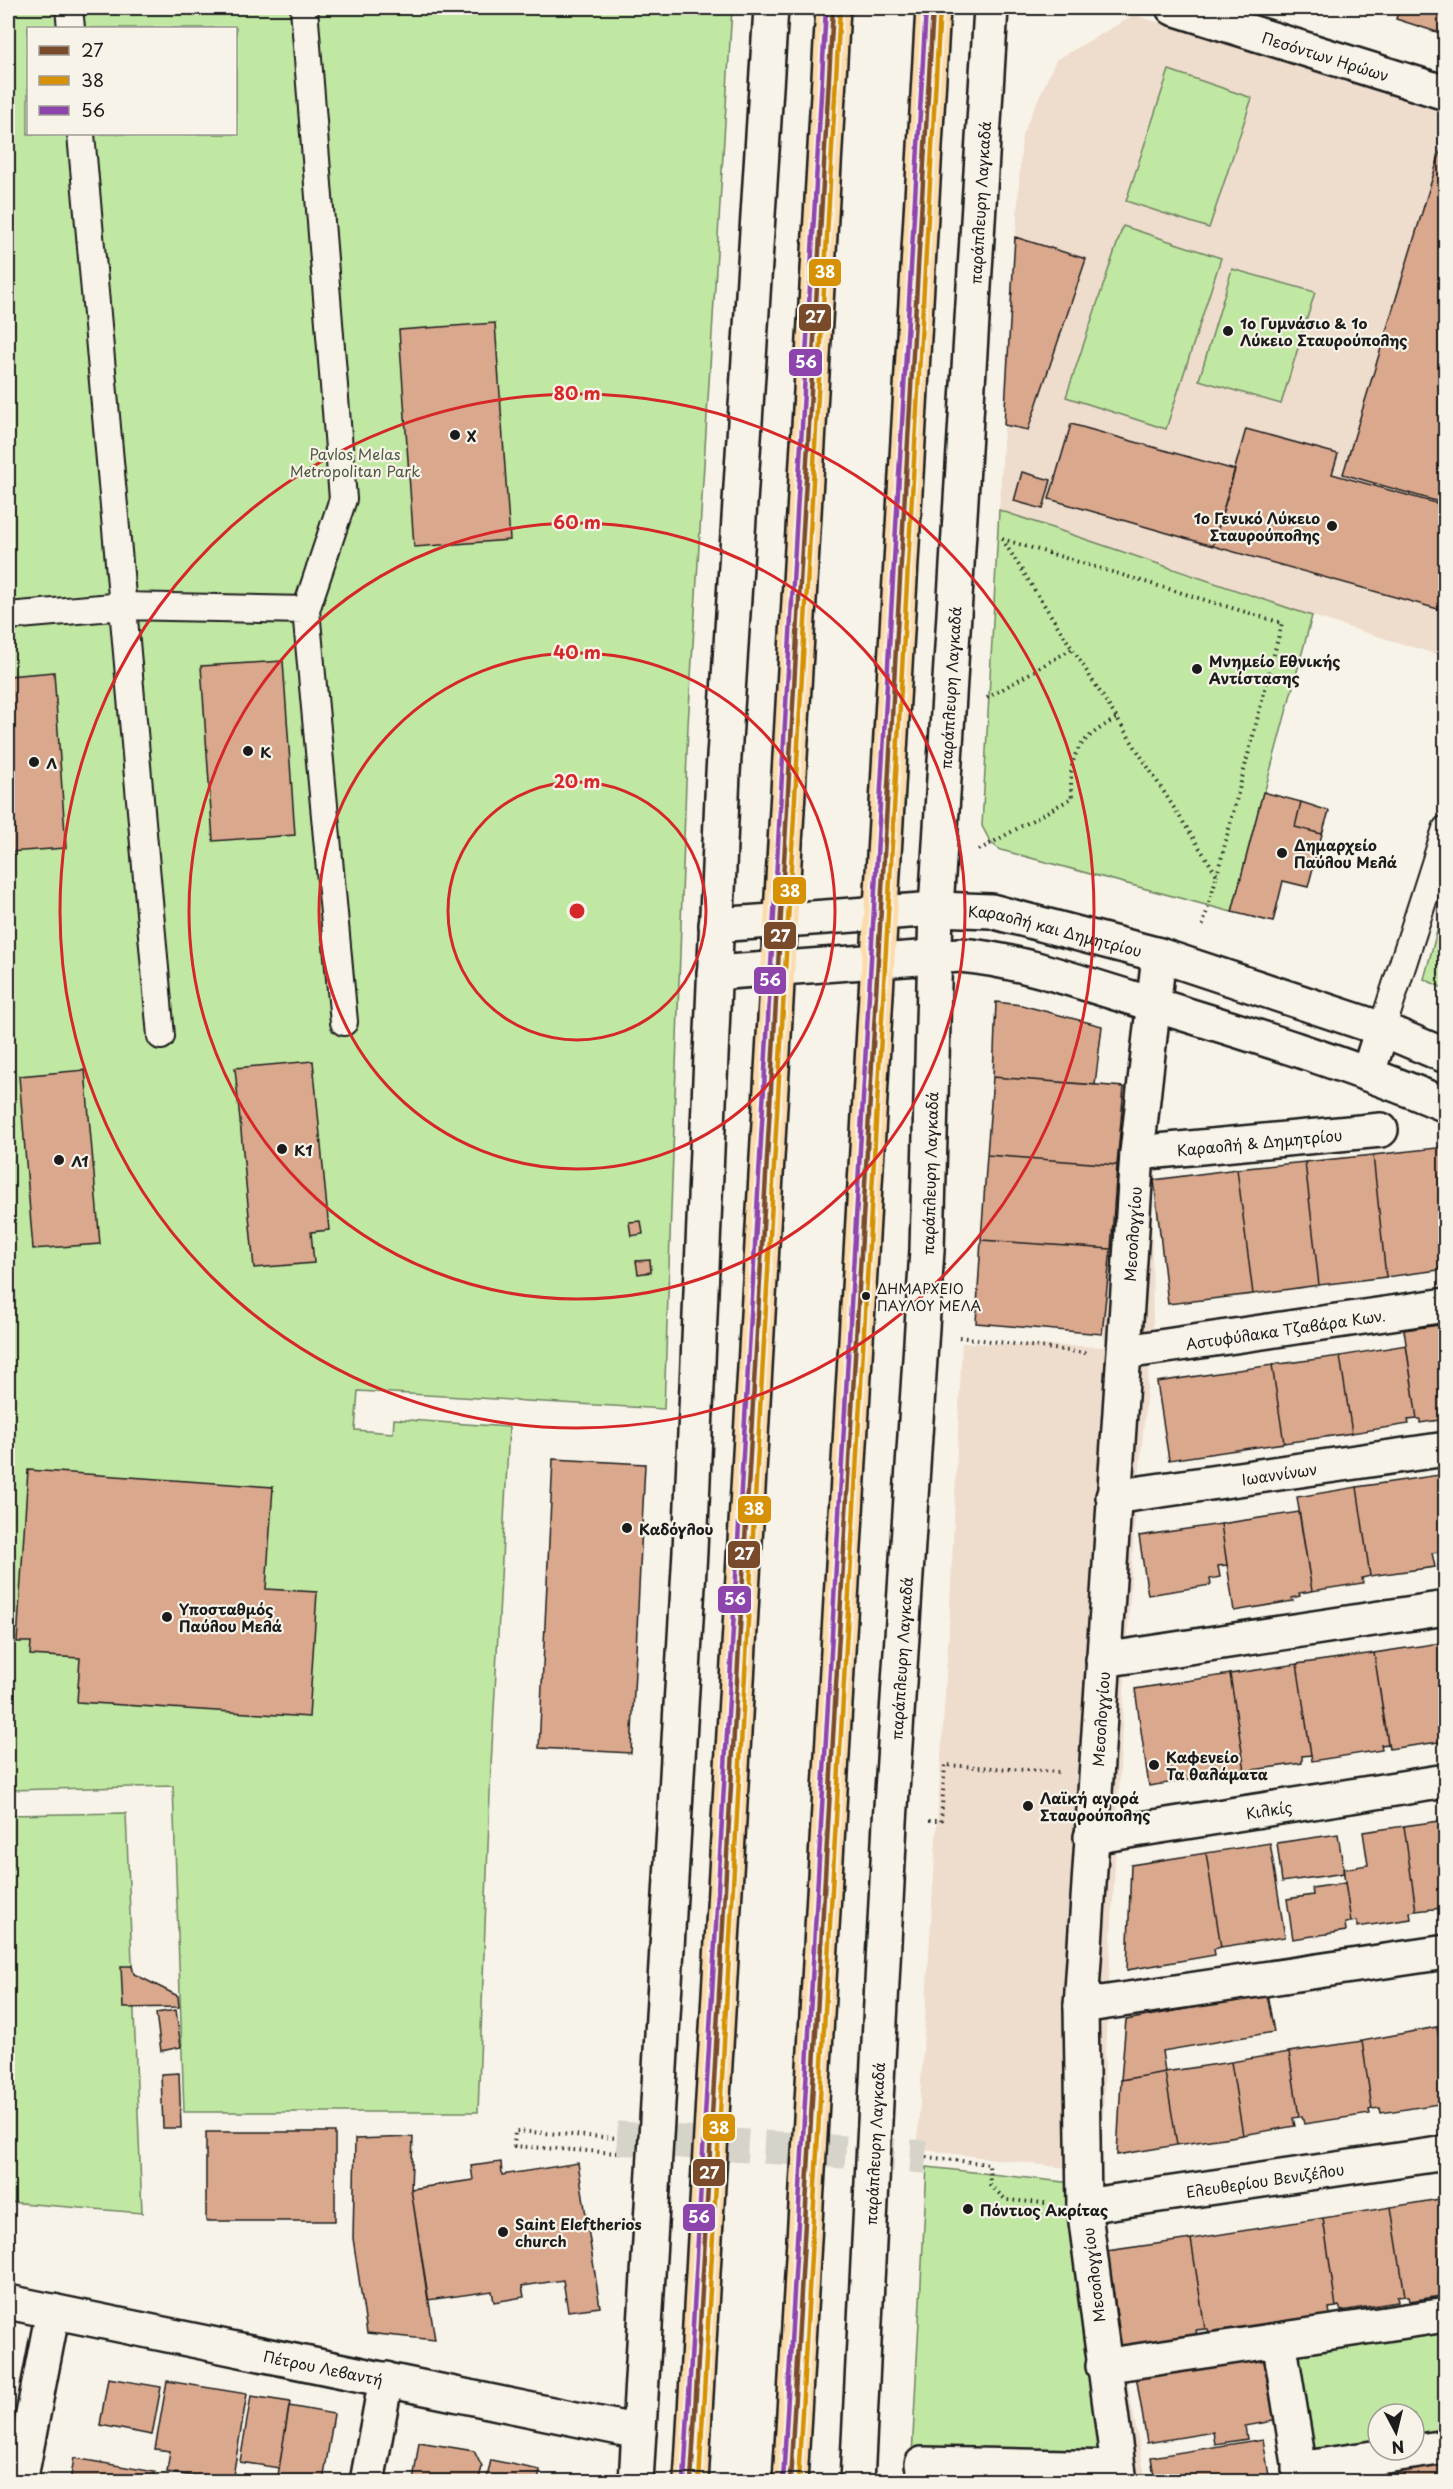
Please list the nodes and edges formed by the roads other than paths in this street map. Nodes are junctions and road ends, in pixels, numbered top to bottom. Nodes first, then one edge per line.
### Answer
1 (69, 8) edge
2 (304, 8) edge
3 (771, 8) edge
4 (833, 8) edge
5 (933, 8) edge
6 (991, 8) edge
7 (1173, 8) edge
8 (71, 27) edge
9 (1446, 93) edge
10 (81, 135) edge
11 (124, 606) junction
12 (306, 610) junction
13 (8, 616) edge
14 (1446, 829) edge
15 (936, 909) junction
16 (880, 912) junction
17 (780, 920) junction
18 (716, 925) junction
19 (1159, 955) junction
20 (934, 957) junction
21 (878, 961) junction
22 (777, 969) junction
23 (714, 973) junction
24 (1152, 1004) junction
25 (344, 1022) dead end
26 (1382, 1029) junction
27 (161, 1036) dead end
28 (1446, 1056) edge
29 (1368, 1073) junction
30 (1446, 1106) edge
31 (1381, 1130) dead end
32 (1137, 1154) junction
33 (1446, 1305) edge
34 (1125, 1352) junction
35 (1446, 1449) edge
36 (1113, 1497) junction
37 (1446, 1608) edge
38 (1103, 1660) junction
39 (1446, 1781) edge
40 (1091, 1837) junction
41 (1446, 1952) edge
42 (1081, 2006) junction
43 (1446, 2153) edge
44 (1084, 2206) junction
45 (8, 2302) edge
46 (53, 2311) junction
47 (1446, 2315) edge
48 (1279, 2340) junction
49 (1103, 2366) junction
50 (386, 2379) junction
51 (639, 2432) junction
52 (1446, 2447) edge
53 (922, 2464) dead end
54 (1119, 2475) edge
55 (1300, 2475) edge
56 (20, 2481) edge
57 (367, 2481) edge
58 (636, 2481) edge
59 (692, 2481) edge
60 (790, 2481) edge
61 (857, 2481) edge

1 - 8 lane
2 - 12 lane
3 - 18 street
4 - 17 highway
5 - 16 highway
6 - 15 street, παράπλευρη Λαγκαδά
7 - 9 street, Πεσόντων Ηρώων
10 - 11 lane
11 - 12 lane
11 - 13 lane
11 - 27 lane
12 - 25 lane
14 - 26 lane
15 - 16 street, Καραολή και Δημητρίου
15 - 19 street, Καραολή και Δημητρίου
15 - 20 street, παράπλευρη Λαγκαδά
16 - 17 street, Καραολή και Δημητρίου
16 - 21 highway
17 - 18 street, Καραολή και Δημητρίου
17 - 22 highway
18 - 23 street
19 - 24 street, Μεσολογγίου
19 - 26 street, Καραολή και Δημητρίου
20 - 21 street
20 - 24 street
20 - 61 street, παράπλευρη Λαγκαδά
21 - 22 street
21 - 60 highway
22 - 23 street
22 - 59 highway
23 - 51 street
24 - 29 street
24 - 32 street, Μεσολογγίου
26 - 28 street, Καραολή και Δημητρίου
26 - 29 street
29 - 30 street
31 - 32 street, Καραολή & Δημητρίου
32 - 34 street, Μεσολογγίου
33 - 34 street, Αστυφύλακα Τζαβάρα Κων.
34 - 36 street, Μεσολογγίου
35 - 36 street, Ιωαννίνων
36 - 38 street, Μεσολογγίου
37 - 38 street
38 - 40 street, Μεσολογγίου
39 - 40 street, Κιλκίς
40 - 42 street, Μεσολογγίου
41 - 42 street
42 - 44 street, Μεσολογγίου
43 - 44 street, Ελευθερίου Βενιζέλου
44 - 49 street, Μεσολογγίου
45 - 46 street, Πέτρου Λεβαντή
46 - 50 street, Πέτρου Λεβαντή
46 - 56 street
47 - 48 street
48 - 49 street
48 - 55 street
49 - 54 street, Μεσολογγίου
50 - 51 street, Πέτρου Λεβαντή
50 - 57 street
51 - 58 street
52 - 55 street
53 - 54 street

